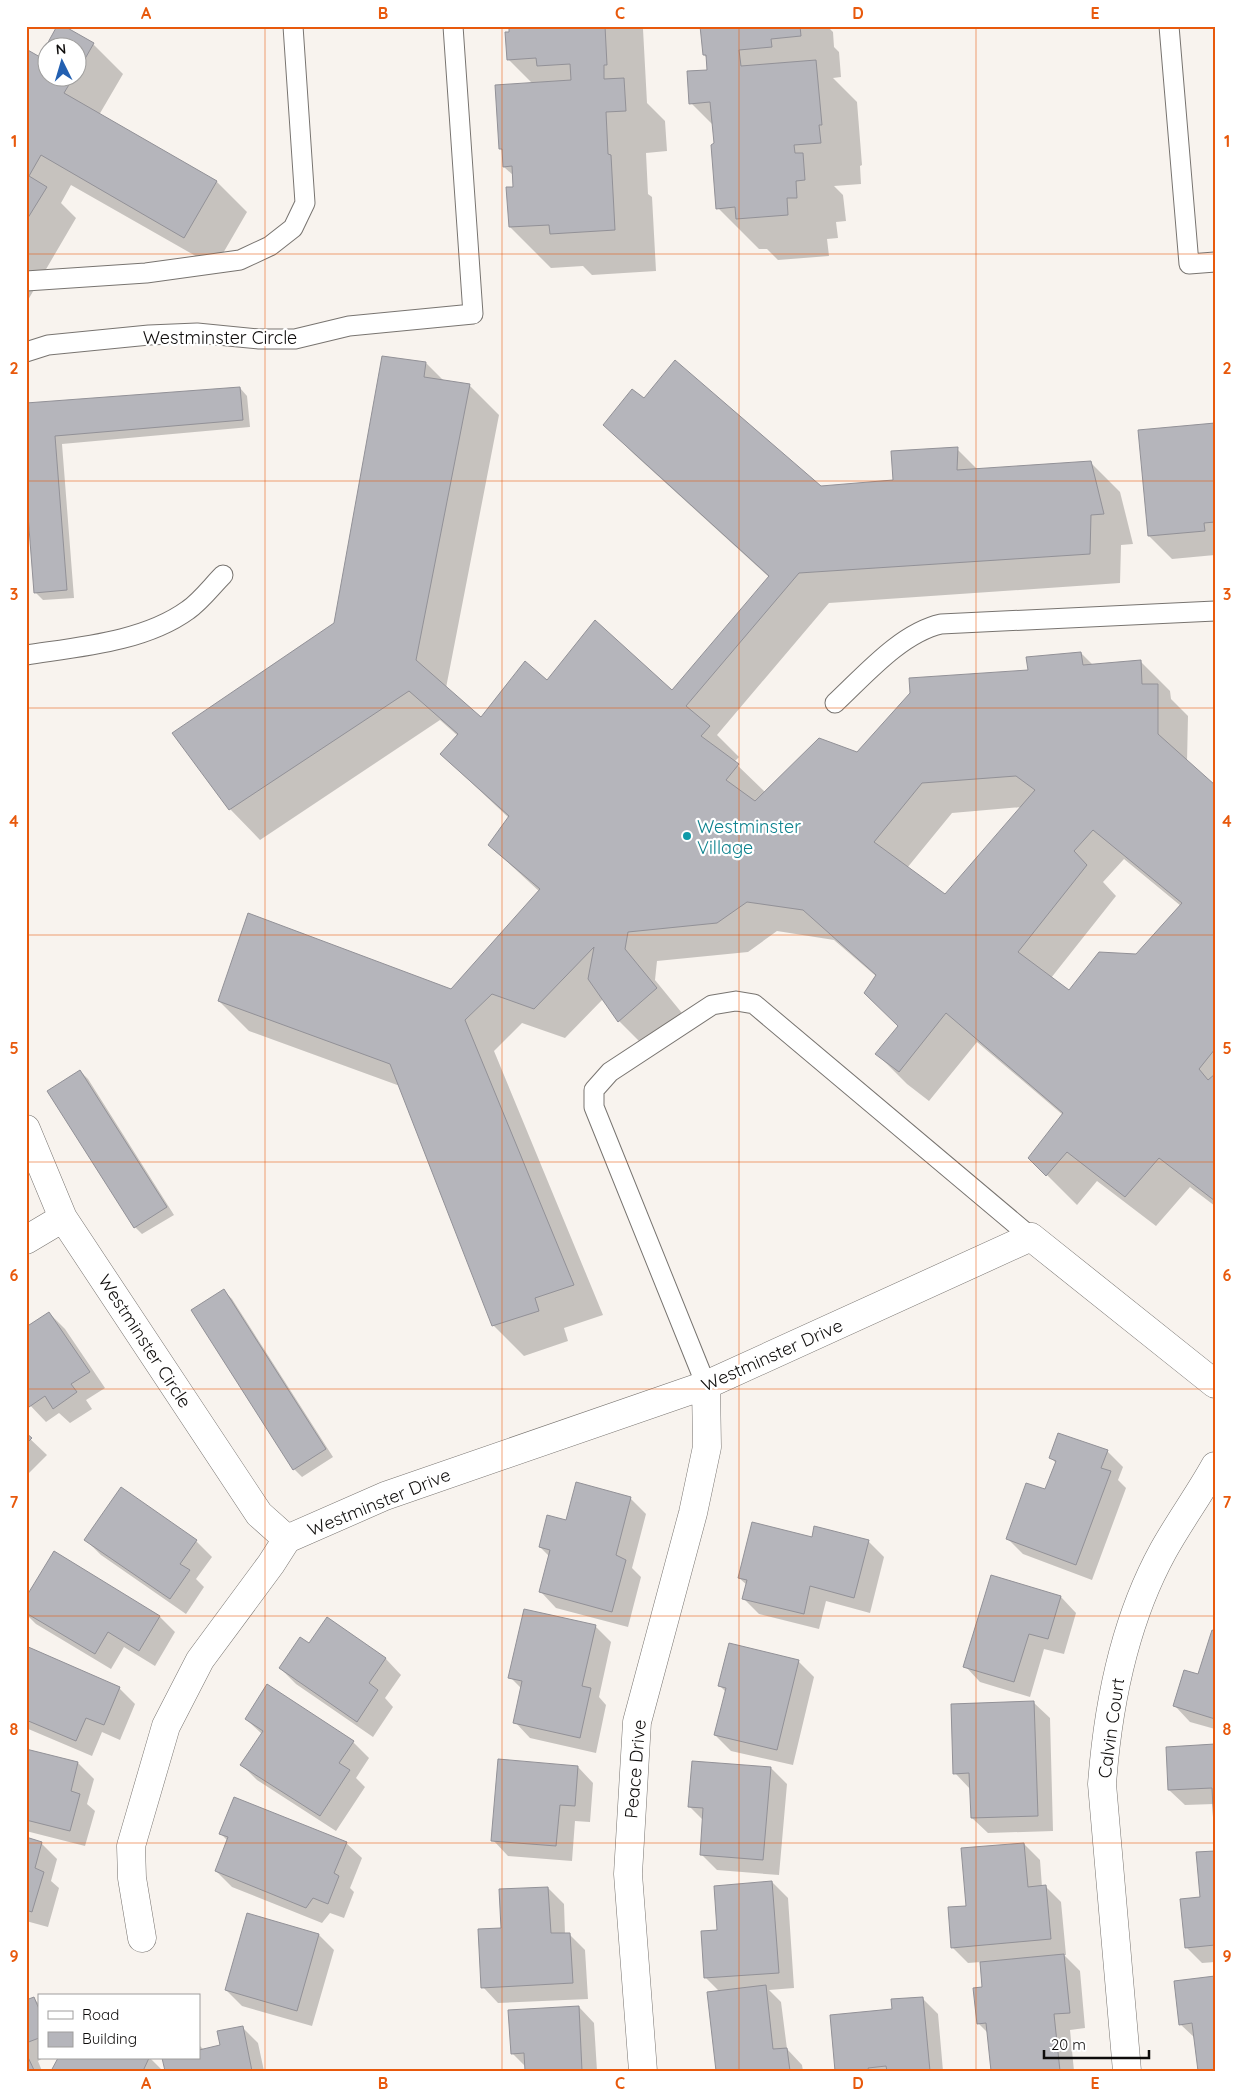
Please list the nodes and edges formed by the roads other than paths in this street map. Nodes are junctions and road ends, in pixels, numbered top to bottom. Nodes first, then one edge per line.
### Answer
1 (293, 26) edge
2 (453, 26) edge
3 (1169, 26) edge
4 (1215, 262) edge
5 (26, 281) edge
6 (26, 352) edge
7 (223, 575) dead end
8 (1215, 611) edge
9 (26, 655) edge
10 (835, 703) dead end
11 (26, 1129) edge
12 (63, 1218) junction
13 (1031, 1237) junction
14 (26, 1240) edge
15 (1215, 1384) edge
16 (706, 1385) junction
17 (1215, 1466) edge
18 (287, 1539) junction
19 (142, 1938) dead end
20 (643, 2071) edge
21 (1126, 2071) edge

1 - 5 lane
2 - 6 lane, Westminster Circle
3 - 4 lane
7 - 9 lane
8 - 10 lane
11 - 12 street, Westminster Circle
12 - 14 street
12 - 18 street, Westminster Circle
13 - 15 street
13 - 16 street, Westminster Drive
13 - 16 lane
16 - 18 street, Westminster Drive
16 - 20 street, Peace Drive
17 - 21 street, Calvin Court
18 - 19 street

